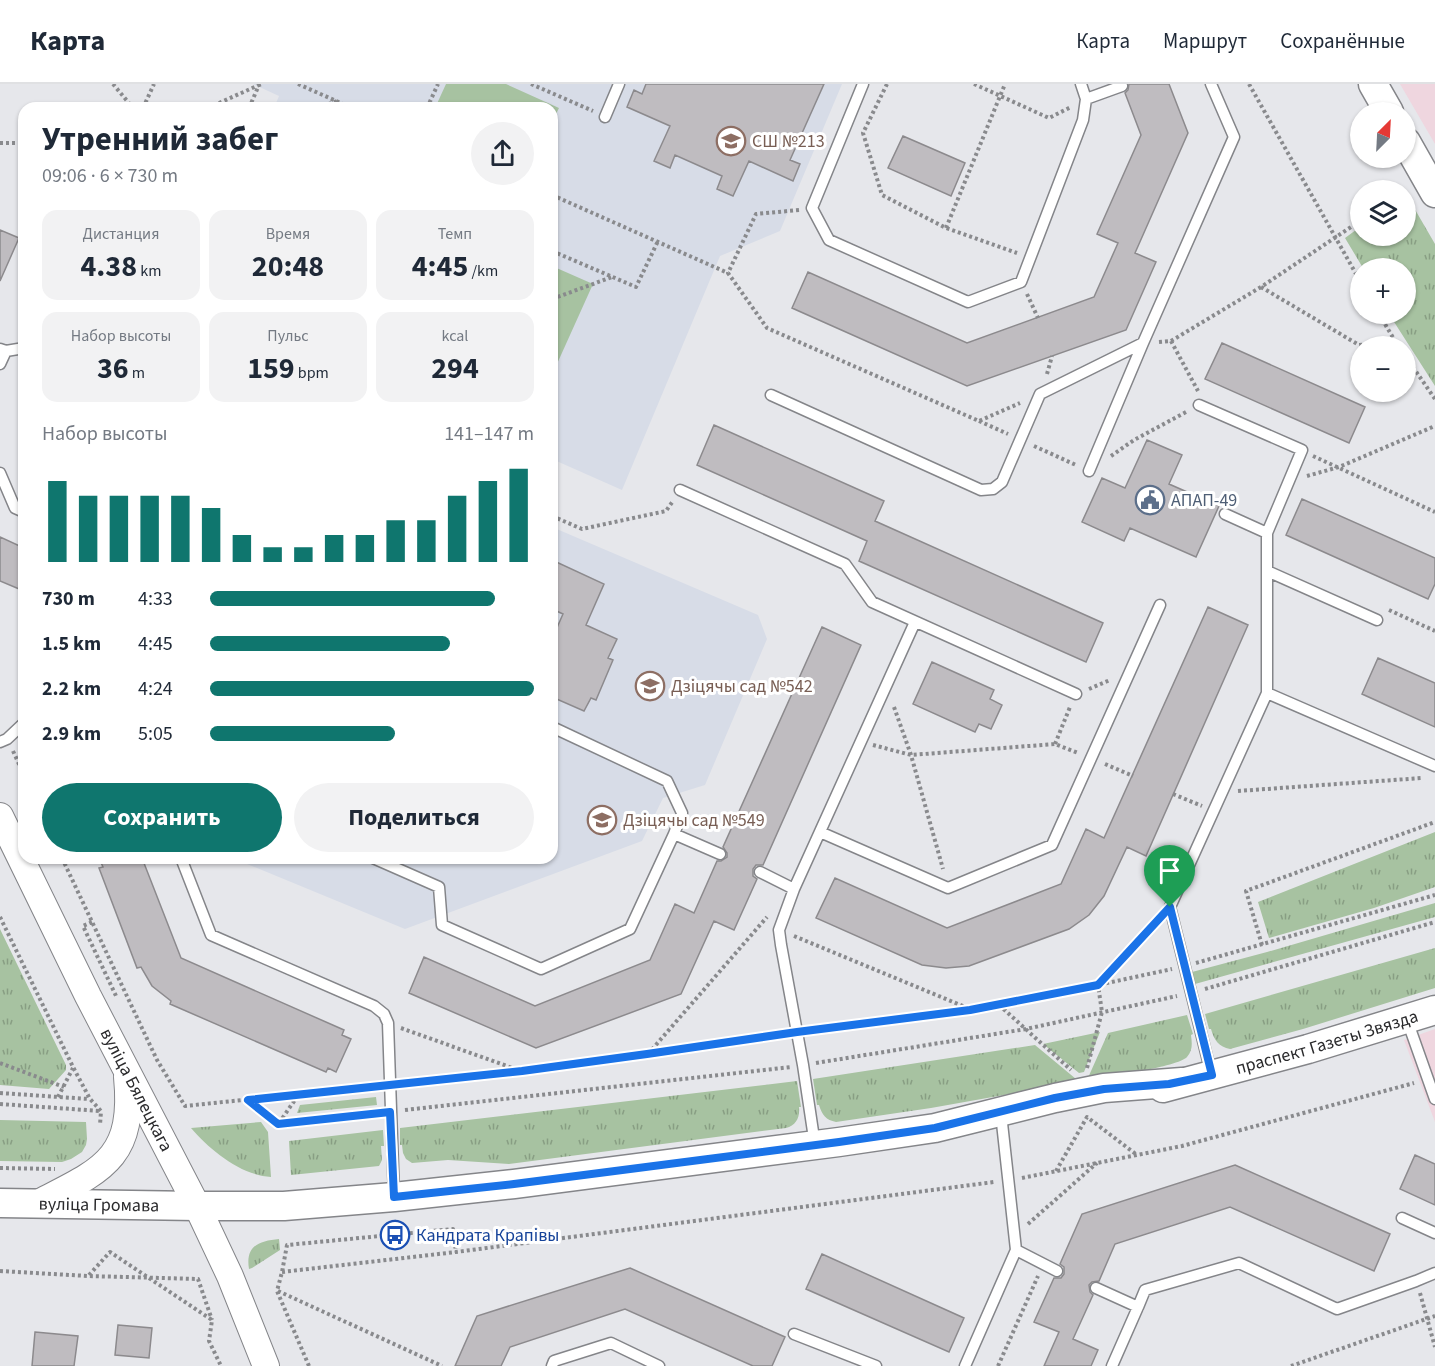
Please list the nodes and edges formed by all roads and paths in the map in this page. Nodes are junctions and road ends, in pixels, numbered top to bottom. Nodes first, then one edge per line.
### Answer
1 (113, 84) edge
2 (154, 84) edge
3 (298, 84) edge
4 (438, 84) edge
5 (531, 84) edge
6 (619, 84) edge
7 (863, 84) edge
8 (886, 84) edge
9 (974, 84) edge
10 (1005, 84) edge
11 (1081, 84) edge
12 (1211, 84) edge
13 (1249, 84) edge
14 (1373, 84) edge
15 (261, 85) edge
16 (1122, 87) dead end
17 (1001, 96) junction
18 (1086, 99) junction
19 (337, 101) joint
20 (128, 102) edge
21 (146, 102) edge
22 (222, 102) edge
23 (252, 102) edge
24 (334, 102) edge
25 (430, 102) edge
26 (1383, 102) edge
27 (605, 117) joint
28 (0, 143) edge
29 (18, 143) edge
30 (1416, 160) edge
31 (1435, 193) edge
32 (558, 198) edge
33 (812, 208) junction
34 (946, 228) junction
35 (1350, 228) edge
36 (1336, 238) junction
37 (658, 242) junction
38 (558, 253) edge
39 (1030, 257) junction
40 (1350, 263) edge
41 (728, 273) junction
42 (612, 277) junction
43 (1021, 282) junction
44 (1261, 287) junction
45 (558, 296) edge
46 (1038, 318) dead end
47 (1350, 340) edge
48 (1171, 341) junction
49 (1143, 343) junction
50 (18, 349) edge
51 (3, 350) edge
52 (0, 364) edge
53 (1416, 371) edge
54 (1040, 394) junction
55 (771, 395) dead end
56 (1435, 399) edge
57 (1199, 405) joint
58 (1435, 426) edge
59 (1302, 450) junction
60 (1339, 467) junction
61 (1089, 471) dead end
62 (0, 473) edge
63 (1289, 480) junction
64 (680, 490) joint
65 (18, 509) edge
66 (1435, 512) edge
67 (1225, 514) dead end
68 (558, 519) edge
69 (1267, 533) junction
70 (1267, 571) junction
71 (1160, 604) dead end
72 (1377, 620) joint
73 (915, 622) junction
74 (1435, 623) edge
75 (1434, 630) edge
76 (886, 686) junction
77 (1267, 693) junction
78 (1076, 694) dead end
79 (18, 729) edge
80 (558, 731) edge
81 (0, 742) edge
82 (861, 742) junction
83 (1055, 744) dead end
84 (911, 755) junction
85 (1435, 766) edge
86 (1423, 778) dead end
87 (1222, 792) junction
88 (1173, 794) dead end
89 (1214, 810) junction
90 (0, 816) edge
91 (1435, 822) edge
92 (820, 832) junction
93 (674, 834) junction
94 (18, 849) edge
95 (720, 854) dead end
96 (26, 864) edge
97 (65, 864) edge
98 (183, 864) edge
99 (387, 864) edge
100 (760, 872) dead end
101 (948, 888) junction
102 (794, 889) junction
103 (1435, 895) edge
104 (1170, 907) junction
105 (769, 914) dead end
106 (0, 918) edge
107 (92, 922) junction
108 (1435, 922) edge
109 (779, 930) junction
110 (1262, 945) junction
111 (1185, 966) junction
112 (1098, 985) junction
113 (1191, 993) junction
114 (999, 1004) junction
115 (120, 1005) dead end
116 (970, 1010) junction
117 (1435, 1010) edge
118 (1102, 1012) junction
119 (1406, 1019) junction
120 (388, 1023) junction
121 (1026, 1029) junction
122 (797, 1032) junction
123 (647, 1054) junction
124 (157, 1060) junction
125 (0, 1063) edge
126 (803, 1065) junction
127 (73, 1067) junction
128 (137, 1068) junction
129 (1086, 1070) dead end
130 (522, 1071) junction
131 (1075, 1074) dead end
132 (1212, 1075) junction
133 (1428, 1080) junction
134 (389, 1084) junction
135 (64, 1087) junction
136 (0, 1093) edge
137 (299, 1094) junction
138 (58, 1097) junction
139 (90, 1099) junction
140 (1435, 1099) edge
141 (248, 1100) junction
142 (0, 1104) edge
143 (101, 1111) junction
144 (390, 1112) junction
145 (1001, 1117) junction
146 (278, 1124) junction
147 (100, 1132) dead end
148 (815, 1145) junction
149 (1137, 1155) junction
150 (1098, 1163) junction
151 (0, 1168) edge
152 (65, 1169) dead end
153 (1056, 1172) junction
154 (1008, 1180) junction
155 (394, 1197) junction
156 (0, 1203) edge
157 (38, 1203) junction
158 (197, 1206) junction
159 (1401, 1218) dead end
160 (1435, 1233) edge
161 (1015, 1235) junction
162 (1016, 1250) junction
163 (456, 1252) junction
164 (1043, 1264) junction
165 (0, 1271) edge
166 (1057, 1271) dead end
167 (282, 1272) junction
168 (1435, 1272) edge
169 (88, 1276) junction
170 (148, 1277) junction
171 (1416, 1281) junction
172 (1096, 1288) dead end
173 (277, 1291) junction
174 (1138, 1307) junction
175 (1435, 1316) edge
176 (1427, 1318) junction
177 (212, 1320) junction
178 (794, 1334) dead end
179 (1435, 1347) edge
180 (864, 1361) junction
181 (221, 1366) edge
182 (266, 1366) edge
183 (309, 1366) edge
184 (442, 1366) edge
185 (552, 1366) edge
186 (659, 1366) edge
187 (853, 1366) edge
188 (876, 1366) edge
189 (965, 1366) edge
190 (999, 1366) edge
191 (1112, 1366) edge
192 (1291, 1366) edge

1 - 20 path
2 - 21 path
3 - 19 path
4 - 25 path
5 - 27 path
6 - 27 lane
7 - 33 lane
8 - 34 path
9 - 17 path
10 - 17 path
11 - 18 lane
12 - 49 lane
13 - 36 path
14 - 26 main road
15 - 22 path
15 - 23 path
16 - 18 lane
17 - 18 path
17 - 34 path
18 - 39 lane
19 - 24 path
28 - 29 path
30 - 31 main road
32 - 37 path
33 - 41 path
33 - 43 lane
34 - 39 path
35 - 36 path
36 - 40 path
36 - 44 path
37 - 41 path
37 - 42 path
38 - 42 path
39 - 43 lane
41 - 54 path
42 - 45 path
43 - 46 path
44 - 47 path
44 - 48 path
48 - 49 path
48 - 57 path
49 - 54 lane
49 - 61 lane
50 - 51 lane
51 - 52 lane
53 - 56 path
54 - 55 lane
57 - 59 lane
58 - 60 path
59 - 60 path
59 - 63 lane
60 - 63 path
60 - 66 path
62 - 65 lane
63 - 69 lane
64 - 68 path
64 - 73 lane
67 - 69 lane
69 - 70 lane
70 - 72 lane
70 - 77 lane
71 - 101 lane
72 - 75 path
73 - 76 lane
73 - 78 lane
74 - 75 path
76 - 82 lane
76 - 84 path
77 - 85 lane
77 - 87 lane
79 - 81 lane
80 - 93 lane
82 - 84 path
82 - 92 lane
83 - 84 path
84 - 101 path
86 - 87 path
87 - 89 lane
88 - 89 path
89 - 104 lane
90 - 94 street, вуліца Бялецкага
91 - 110 path
92 - 101 lane
92 - 102 lane
93 - 95 lane
93 - 99 lane
96 - 128 street, вуліца Бялецкага
97 - 107 path
98 - 120 lane
100 - 102 lane
102 - 109 lane
103 - 110 path
104 - 111 lane
104 - 112 path
105 - 123 path
106 - 127 path
107 - 115 path
107 - 124 path
108 - 113 path
109 - 116 path
109 - 122 lane
110 - 111 path
111 - 112 path
111 - 113 lane
112 - 114 path
112 - 118 path
113 - 118 path
113 - 132 lane
114 - 116 path
114 - 121 path
116 - 122 path
117 - 119 main road, праспект Газеты Звязда
118 - 121 path
118 - 129 path
119 - 132 main road, праспект Газеты Звязда
119 - 133 lane
120 - 130 path
120 - 134 lane
121 - 126 path
121 - 131 path
122 - 123 path
122 - 126 lane
123 - 130 path
124 - 128 path
124 - 141 path
125 - 135 path
126 - 144 path
126 - 148 lane
127 - 135 path
127 - 139 path
128 - 157 street
128 - 158 street, вуліца Бялецкага
130 - 134 path
132 - 145 main road, праспект Газеты Звязда
133 - 140 lane
133 - 149 path
134 - 137 path
134 - 144 lane
135 - 138 path
136 - 138 path
137 - 141 path
137 - 146 path
138 - 139 path
139 - 143 path
141 - 146 path
142 - 143 path
143 - 147 path
144 - 146 path
144 - 155 lane
145 - 148 main road, праспект Газеты Звязда
145 - 154 lane
148 - 155 main road, праспект Газеты Звязда
149 - 150 path
149 - 153 path
150 - 153 path
150 - 161 path
151 - 152 path
153 - 154 path
154 - 161 lane
154 - 163 path
155 - 158 main road, праспект Газеты Звязда
156 - 157 main road, вуліца Громава
157 - 158 main road, вуліца Громава
158 - 182 street, вуліца Бялецкага
159 - 160 lane
161 - 162 lane
162 - 164 lane
162 - 189 lane
163 - 167 path
163 - 167 path
164 - 166 lane
164 - 190 path
165 - 169 path
167 - 173 path
168 - 171 lane
169 - 170 path
169 - 170 path
170 - 177 path
170 - 177 path
171 - 174 lane
171 - 176 path
172 - 174 lane
173 - 183 path
173 - 184 path
174 - 191 lane
175 - 176 path
176 - 179 path
176 - 192 path
177 - 181 path
178 - 180 lane
180 - 187 lane
180 - 188 lane
185 - 186 lane

